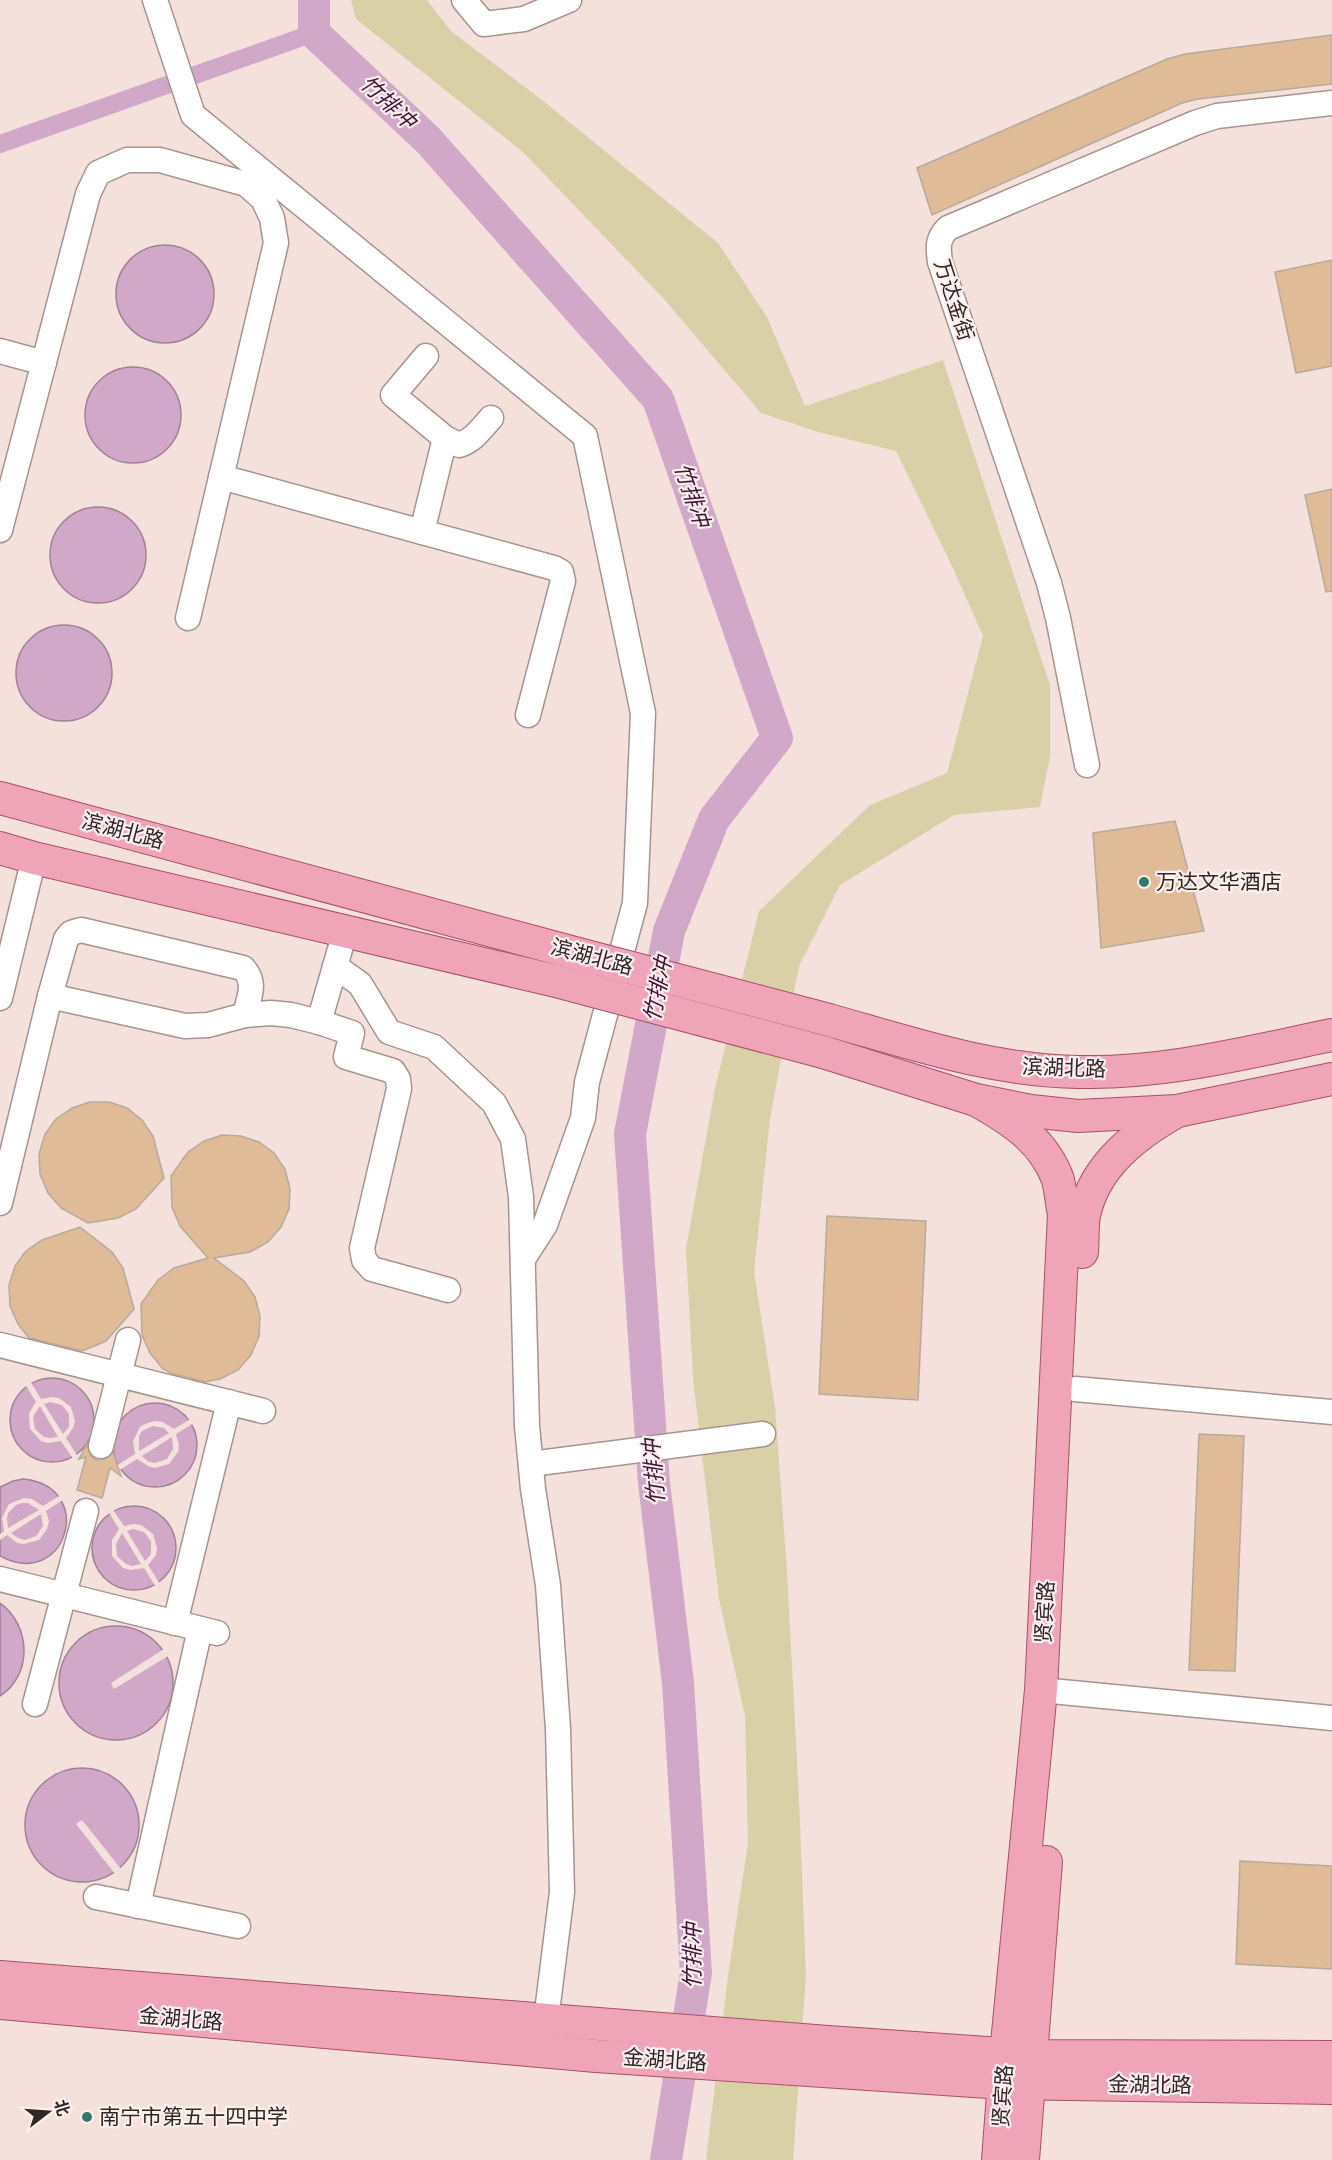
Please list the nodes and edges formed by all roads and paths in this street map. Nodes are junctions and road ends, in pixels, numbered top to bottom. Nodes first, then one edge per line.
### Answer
1 (155, 0) edge
2 (464, 0) edge
3 (568, 0) edge
4 (1332, 103) edge
5 (0, 351) edge
6 (426, 356) dead end
7 (44, 363) junction
8 (490, 418) dead end
9 (445, 438) junction
10 (221, 477) junction
11 (0, 531) edge
12 (422, 531) junction
13 (188, 618) dead end
14 (528, 715) dead end
15 (1087, 765) dead end
16 (0, 798) edge
17 (0, 848) edge
18 (34, 858) junction
19 (345, 932) junction
20 (335, 966) junction
21 (50, 996) junction
22 (0, 998) edge
23 (245, 1015) junction
24 (319, 1022) junction
25 (1332, 1035) edge
26 (1332, 1079) edge
27 (976, 1100) junction
28 (1177, 1111) junction
29 (0, 1203) edge
30 (523, 1259) junction
31 (448, 1290) dead end
32 (128, 1340) dead end
33 (0, 1345) edge
34 (119, 1375) junction
35 (1075, 1389) junction
36 (229, 1402) junction
37 (263, 1411) dead end
38 (1332, 1412) edge
39 (763, 1434) dead end
40 (101, 1446) dead end
41 (531, 1464) junction
42 (86, 1511) dead end
43 (0, 1579) edge
44 (64, 1595) junction
45 (175, 1623) junction
46 (1050, 1691) junction
47 (35, 1704) dead end
48 (1332, 1718) edge
49 (96, 1897) dead end
50 (138, 1906) junction
51 (238, 1926) dead end
52 (0, 1977) edge
53 (0, 2003) edge
54 (546, 2020) junction
55 (825, 2057) junction
56 (1332, 2057) edge
57 (1017, 2069) junction
58 (1332, 2088) edge
59 (998, 2160) edge
60 (1023, 2160) edge

1 - 30 street
2 - 3 street
4 - 15 street, 万达金街
5 - 7 street
6 - 9 street
7 - 10 street
7 - 11 street
8 - 9 street
9 - 12 street
10 - 12 street
10 - 13 street
12 - 14 street
16 - 25 main road, 滨湖北路, bridge
17 - 18 main road, 滨湖北路
18 - 19 main road, 滨湖北路
18 - 22 street
19 - 20 street
19 - 27 main road, 滨湖北路, bridge
20 - 24 street
20 - 30 street
21 - 23 street
21 - 23 street
21 - 29 street
23 - 24 street
24 - 31 street
26 - 28 main road, 滨湖北路
27 - 28 main road, 滨湖北路
27 - 46 main road, 贤宾路
28 - 35 main road, 贤宾路
30 - 41 street
32 - 34 street
33 - 34 street
34 - 36 street
34 - 40 street
35 - 38 street
35 - 46 main road, 贤宾路
36 - 37 street
36 - 45 street
39 - 41 street
41 - 54 street
42 - 44 street
43 - 44 street
44 - 45 street
44 - 47 street
45 - 50 street
46 - 48 street
46 - 57 main road, 贤宾路
49 - 50 street
50 - 51 street
52 - 54 main road, 金湖北路
53 - 55 main road, 金湖北路
54 - 55 main road, 金湖北路
55 - 57 main road, 金湖北路
56 - 57 main road, 金湖北路
57 - 58 main road, 金湖北路
57 - 59 main road, 贤宾路
57 - 60 main road, 贤宾路

